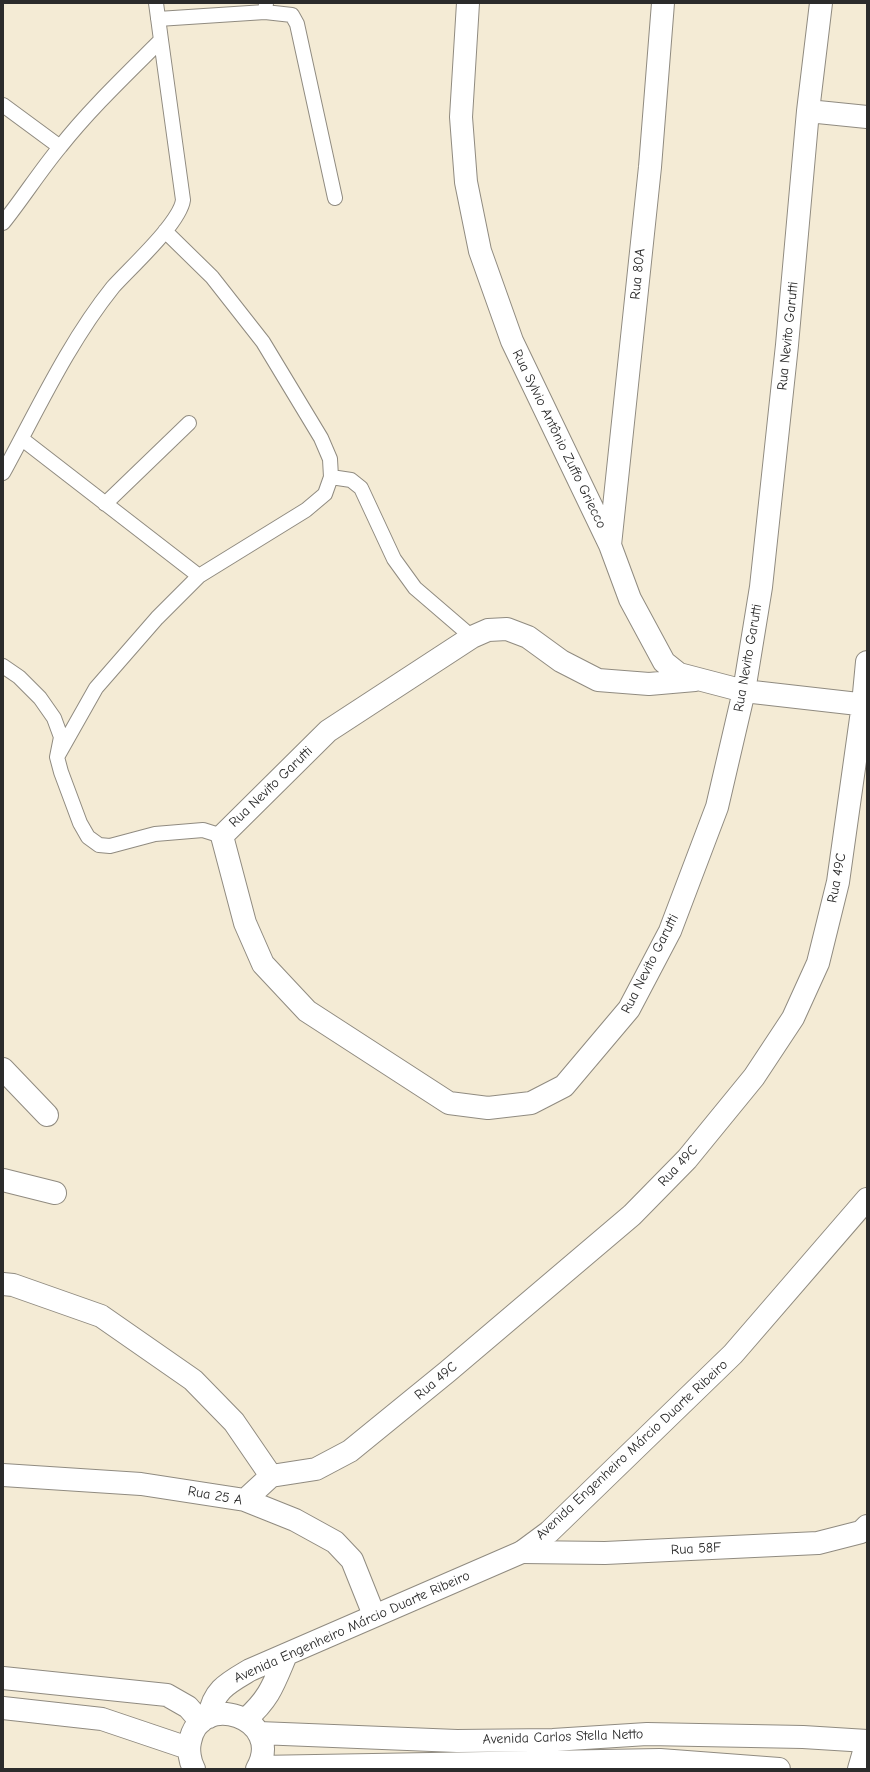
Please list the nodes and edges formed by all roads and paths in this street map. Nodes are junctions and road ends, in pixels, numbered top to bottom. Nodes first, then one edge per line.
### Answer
1 (156, 3) edge
2 (468, 3) edge
3 (663, 3) edge
4 (821, 3) edge
5 (265, 7) edge
6 (158, 19) junction
7 (161, 40) junction
8 (3, 105) edge
9 (808, 111) junction
10 (867, 117) edge
11 (60, 147) junction
12 (335, 198) dead end
13 (3, 223) edge
14 (164, 231) junction
15 (189, 423) dead end
16 (22, 439) junction
17 (3, 473) edge
18 (331, 476) junction
19 (105, 504) junction
20 (610, 545) junction
21 (199, 576) junction
22 (472, 637) junction
23 (867, 662) edge
24 (3, 666) edge
25 (696, 680) junction
26 (744, 691) junction
27 (865, 704) edge
28 (57, 757) junction
29 (222, 836) junction
30 (3, 1068) edge
31 (47, 1115) dead end
32 (3, 1180) edge
33 (55, 1193) dead end
34 (867, 1199) edge
35 (3, 1284) edge
36 (3, 1475) edge
37 (271, 1476) junction
38 (245, 1500) junction
39 (867, 1526) edge
40 (522, 1552) junction
41 (374, 1615) junction
42 (286, 1655) junction
43 (3, 1678) edge
44 (3, 1708) edge
45 (205, 1719) junction
46 (252, 1726) junction
47 (867, 1741) edge
48 (192, 1763) edge
49 (258, 1768) edge
50 (779, 1769) edge
51 (859, 1769) edge

1 - 6 lane
2 - 20 street, Rua Sylvio Antônio Zuffo Griecco
3 - 20 street, Rua 80A
4 - 9 street, Rua Nevito Garutti
5 - 6 lane
5 - 12 lane
6 - 7 lane
7 - 11 lane
7 - 14 lane
8 - 11 lane
9 - 10 street
9 - 26 street, Rua Nevito Garutti
11 - 13 lane
14 - 16 lane
14 - 18 lane
15 - 19 lane
16 - 17 lane
16 - 19 lane
18 - 21 lane
18 - 22 lane
19 - 21 lane
20 - 25 street, Rua Sylvio Antônio Zuffo Griecco
21 - 28 lane
22 - 25 street, Rua Nevito Garutti
22 - 29 street, Rua Nevito Garutti
23 - 27 street, Rua 49C
24 - 28 lane
25 - 26 street, Rua Sylvio Antônio Zuffo Griecco
26 - 27 street, Rua Sylvio Antônio Zuffo Griecco
26 - 29 street, Rua Nevito Garutti
27 - 37 street, Rua 49C
28 - 29 lane
30 - 31 street
32 - 33 street
34 - 40 street, Avenida Engenheiro Márcio Duarte Ribeiro
35 - 37 street
36 - 38 street, Rua 25 A
37 - 38 street
38 - 41 street, Rua 25 A
39 - 40 street, Rua 58F
40 - 41 street, Avenida Engenheiro Márcio Duarte Ribeiro
41 - 42 street, Avenida Engenheiro Márcio Duarte Ribeiro
42 - 45 street, Avenida Engenheiro Márcio Duarte Ribeiro
42 - 46 street
43 - 45 street
44 - 48 street
45 - 46 street, Avenida Carlos Stella Netto
45 - 48 street, Avenida Engenheiro Márcio Duarte Ribeiro
46 - 47 street, Avenida Carlos Stella Netto
46 - 49 street
47 - 51 street
49 - 50 street

